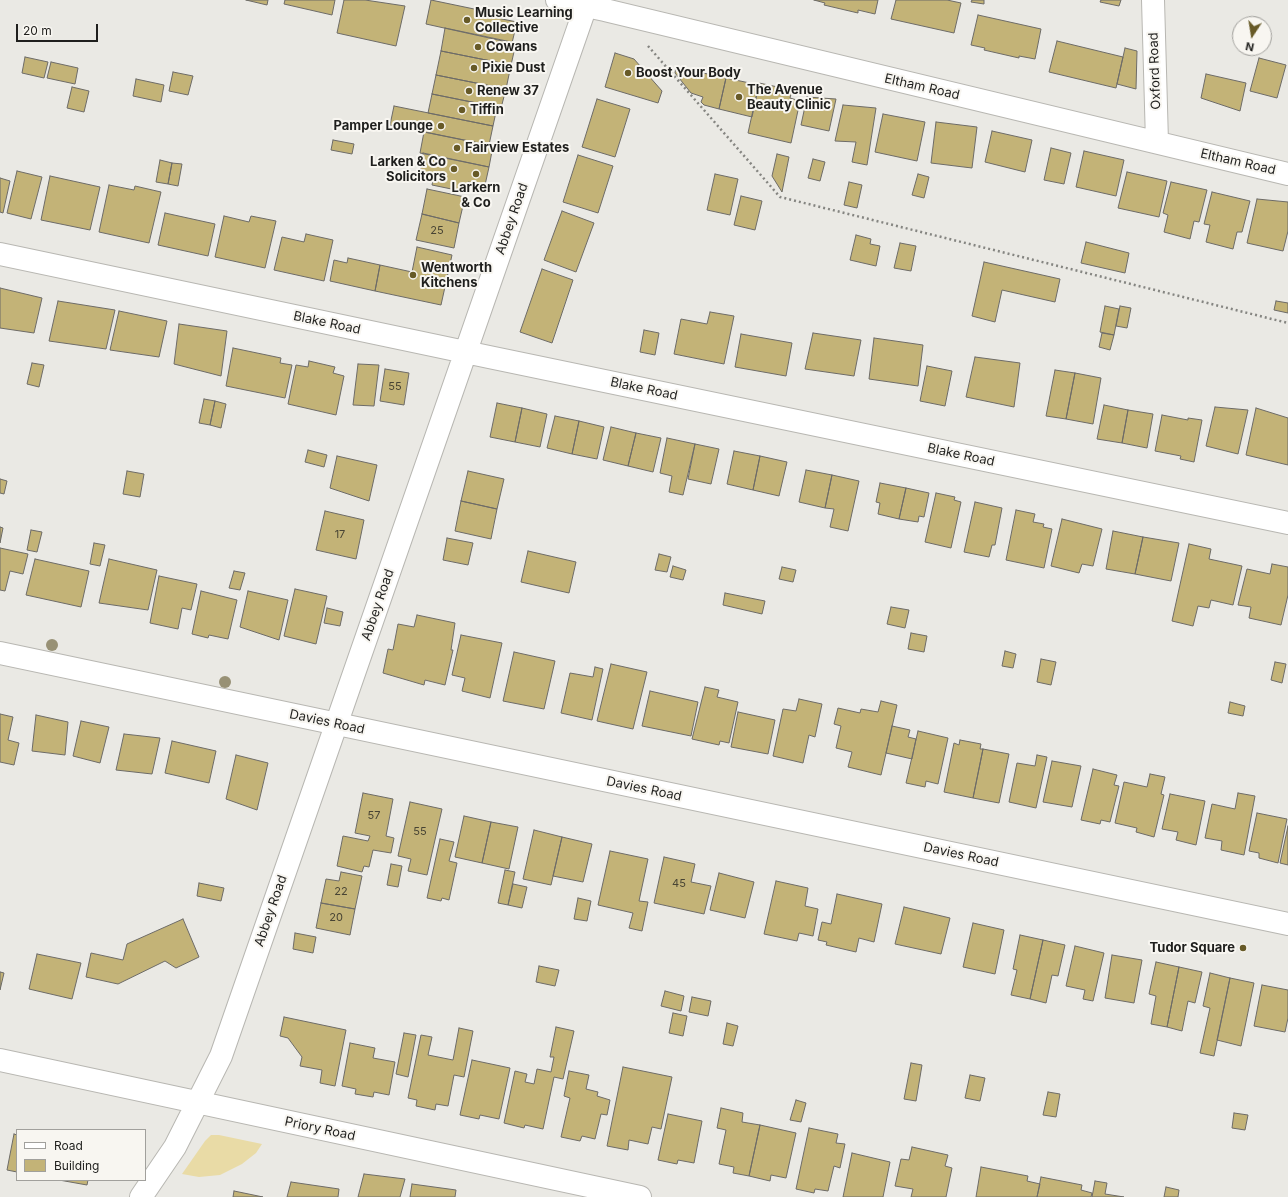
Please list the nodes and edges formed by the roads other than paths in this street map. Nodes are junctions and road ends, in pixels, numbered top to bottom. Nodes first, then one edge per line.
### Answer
1 (557, 0) edge
2 (1153, 0) edge
3 (587, 3) edge
4 (1156, 142) junction
5 (1288, 174) edge
6 (0, 254) edge
7 (466, 352) junction
8 (1288, 523) edge
9 (0, 653) edge
10 (337, 724) junction
11 (1288, 924) edge
12 (0, 1060) edge
13 (198, 1102) junction
14 (141, 1197) edge
15 (640, 1197) edge

1 - 3 street, Eltham Road
2 - 4 street, Oxford Road
3 - 4 street, Eltham Road
3 - 7 street, Abbey Road
4 - 5 street, Eltham Road
6 - 7 street, Blake Road
7 - 8 street, Blake Road
7 - 10 street, Abbey Road
9 - 10 street, Davies Road
10 - 11 street, Davies Road
10 - 13 street, Abbey Road
12 - 13 street, Priory Road
13 - 14 street, Abbey Road
13 - 15 street, Priory Road

